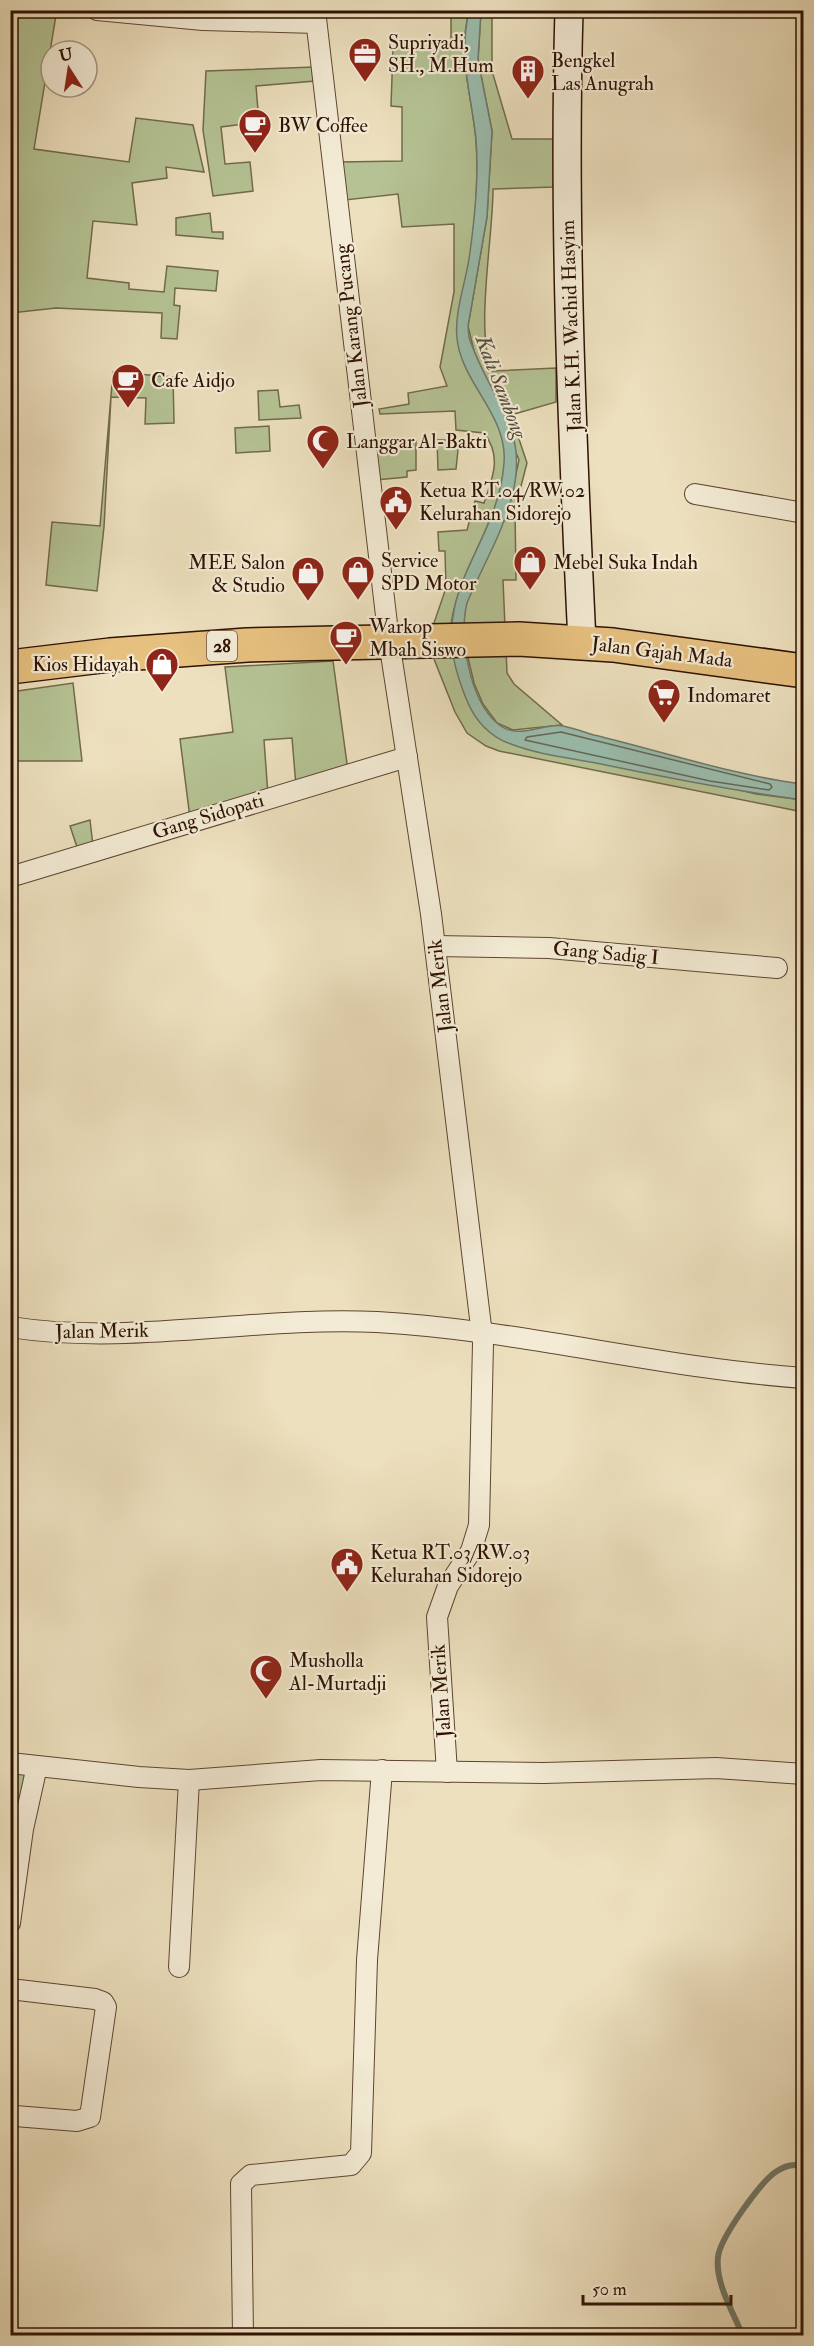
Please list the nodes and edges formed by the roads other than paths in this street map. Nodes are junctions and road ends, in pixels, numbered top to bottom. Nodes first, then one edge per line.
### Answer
1 (97, 10) edge
2 (570, 10) edge
3 (316, 17) edge
4 (695, 494) dead end
5 (804, 513) edge
6 (389, 641) junction
7 (582, 642) junction
8 (10, 667) edge
9 (804, 671) edge
10 (407, 758) junction
11 (10, 877) edge
12 (435, 946) junction
13 (777, 968) dead end
14 (10, 1327) edge
15 (481, 1332) junction
16 (804, 1378) edge
17 (10, 1763) edge
18 (38, 1766) junction
19 (382, 1770) junction
20 (447, 1772) junction
21 (804, 1774) edge
22 (189, 1780) junction
23 (17, 1828) edge
24 (10, 1923) edge
25 (179, 1967) dead end
26 (10, 1989) edge
27 (15, 2116) dead end
28 (243, 2336) edge

1 - 3 street
2 - 7 street, Jalan K.H. Wachid Hasyim
3 - 6 street, Jalan Karang Pucang
4 - 5 street
6 - 7 highway, Jalan Gajah Mada / 28
6 - 8 highway, 28
6 - 10 street, Jalan Merik
7 - 9 highway, Jalan Gajah Mada / 28
10 - 11 street, Gang Sidopati
10 - 12 street, Jalan Merik
12 - 13 street, Gang Sadig I
12 - 15 street, Jalan Merik
14 - 15 street, Jalan Merik
15 - 16 street, Jalan Merik
15 - 20 street, Jalan Merik
17 - 18 street
18 - 22 street
18 - 23 street
19 - 20 street
19 - 22 street
19 - 28 street
20 - 21 street
22 - 25 street
23 - 24 street
26 - 27 street

